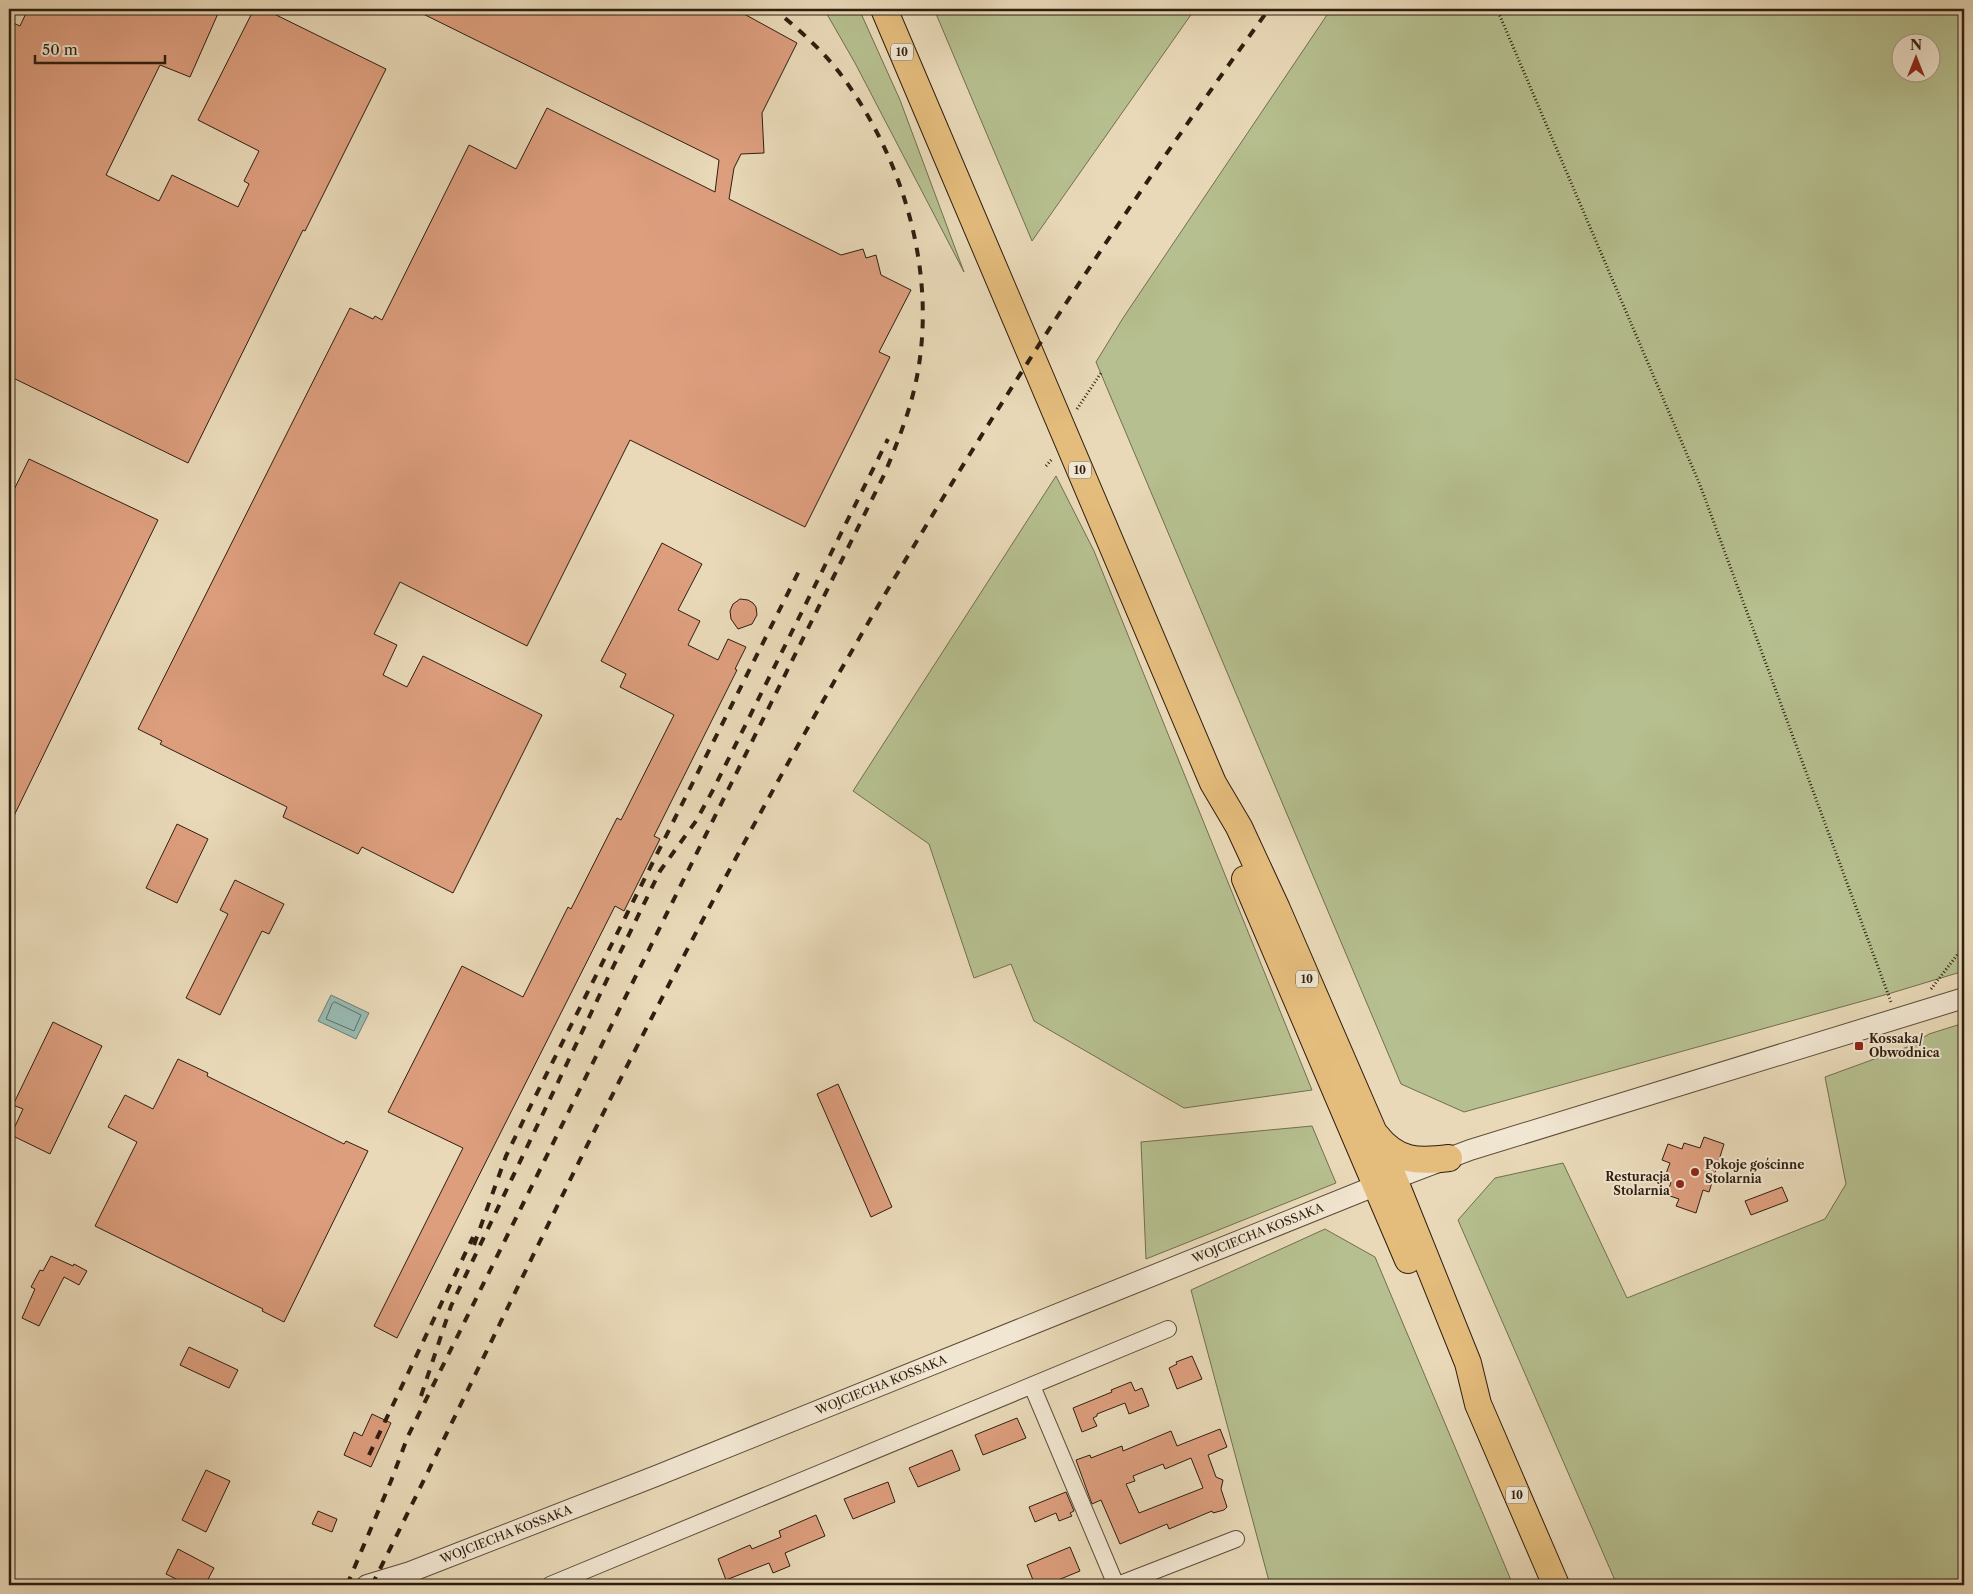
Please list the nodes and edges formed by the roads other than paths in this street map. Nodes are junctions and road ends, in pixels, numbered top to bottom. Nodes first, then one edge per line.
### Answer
1 (884, 9) edge
2 (1214, 783) junction
3 (1964, 998) edge
4 (1373, 1132) junction
5 (1441, 1161) junction
6 (1384, 1182) junction
7 (1407, 1211) junction
8 (1168, 1329) dead end
9 (1032, 1386) junction
10 (1478, 1404) junction
11 (1236, 1539) dead end
12 (413, 1579) edge
13 (367, 1585) edge
14 (550, 1585) edge
15 (1117, 1585) edge
16 (1556, 1585) edge

1 - 2 highway, 10
2 - 4 highway, 10
2 - 6 highway, 10
3 - 5 street, WOJCIECHA KOSSAKA
4 - 5 highway
4 - 6 highway, 10
5 - 6 street, WOJCIECHA KOSSAKA
5 - 7 highway
6 - 7 highway, 10
6 - 10 highway, 10
6 - 12 street, WOJCIECHA KOSSAKA
7 - 10 highway, 10
8 - 9 street
9 - 14 street
9 - 15 street
10 - 16 highway, 10
11 - 15 street
12 - 13 street, WOJCIECHA KOSSAKA

